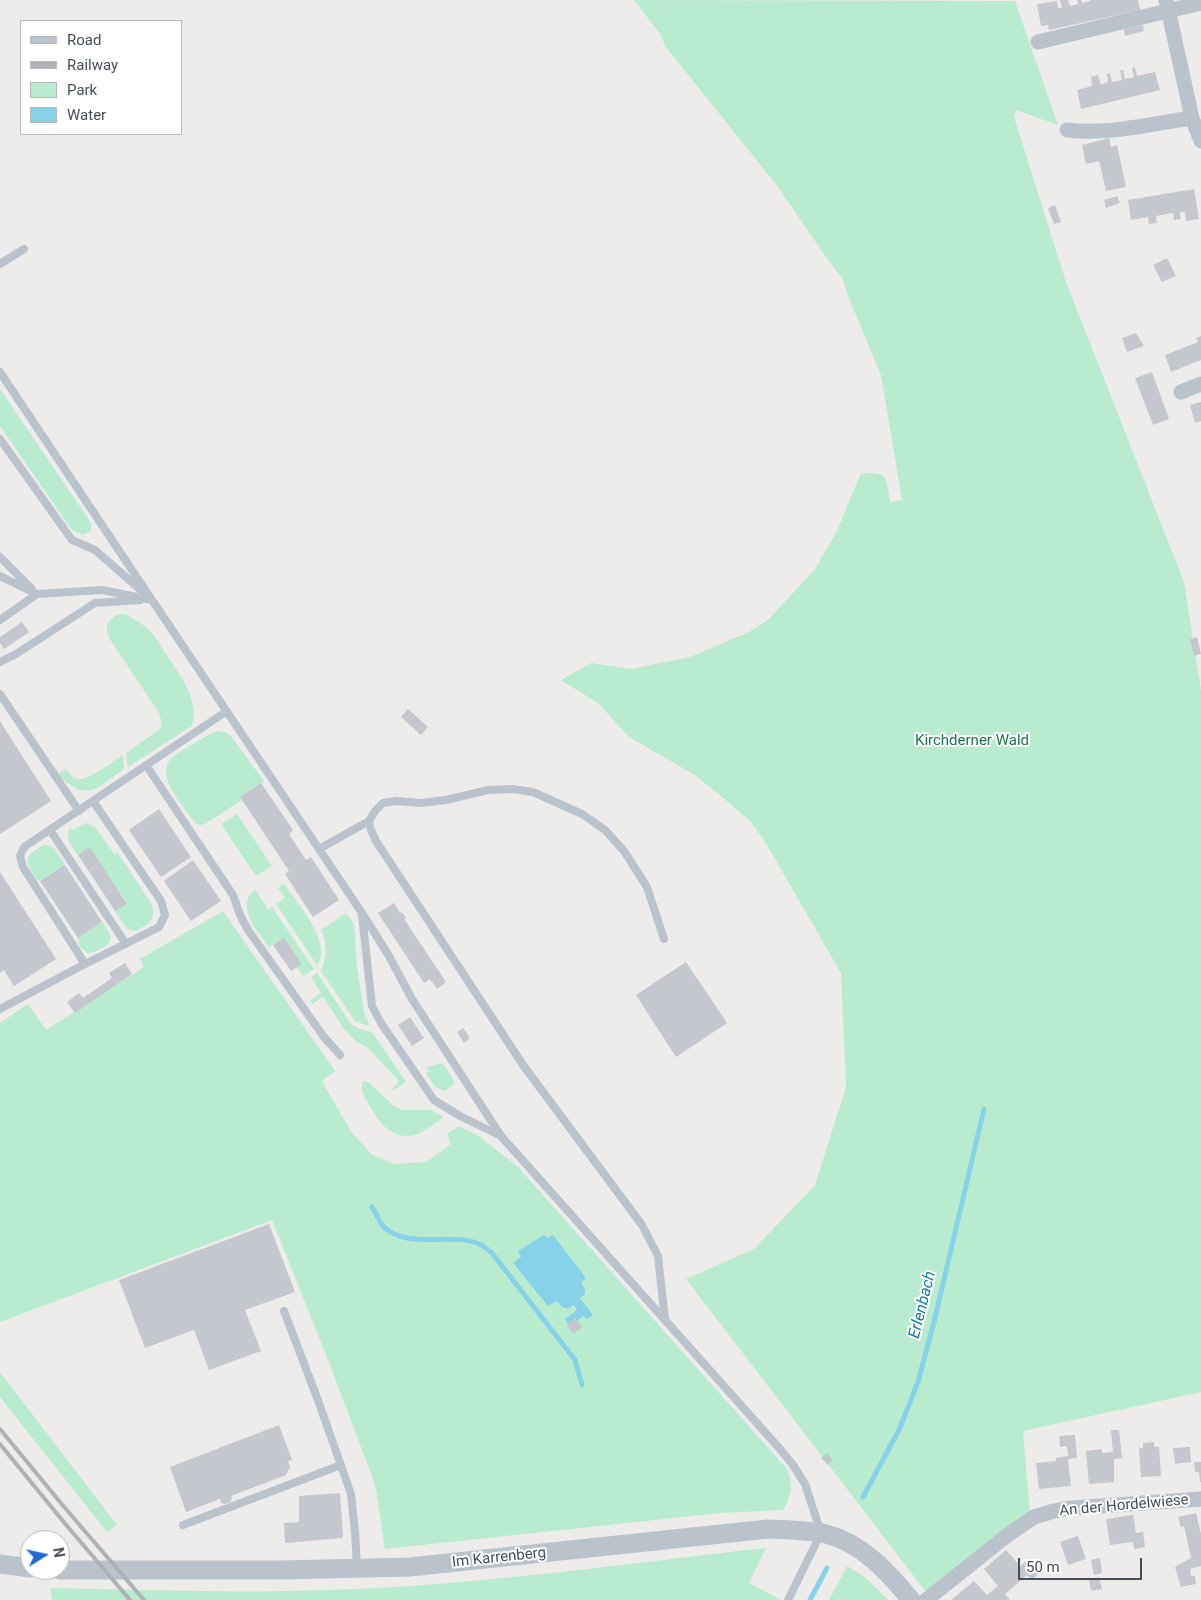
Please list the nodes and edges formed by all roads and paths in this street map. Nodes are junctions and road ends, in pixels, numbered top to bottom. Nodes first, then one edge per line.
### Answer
1 (1201, 3) edge
2 (1168, 6) edge
3 (1038, 42) dead end
4 (1192, 118) junction
5 (1067, 130) dead end
6 (1201, 141) edge
7 (24, 249) dead end
8 (0, 264) edge
9 (0, 372) edge
10 (1201, 384) edge
11 (1181, 392) dead end
12 (0, 439) edge
13 (0, 557) edge
14 (0, 576) edge
15 (37, 594) junction
16 (152, 600) junction
17 (0, 620) edge
18 (0, 662) edge
19 (0, 694) edge
20 (227, 711) junction
21 (146, 765) junction
22 (93, 801) junction
23 (79, 811) junction
24 (369, 821) junction
25 (50, 830) junction
26 (319, 849) junction
27 (362, 913) junction
28 (664, 939) dead end
29 (126, 944) junction
30 (86, 964) junction
31 (0, 1009) edge
32 (340, 1056) dead end
33 (501, 1136) junction
34 (284, 1311) dead end
35 (665, 1320) junction
36 (341, 1465) junction
37 (1201, 1500) edge
38 (183, 1525) dead end
39 (821, 1533) junction
40 (0, 1564) edge
41 (20, 1567) edge
42 (357, 1569) junction
43 (70, 1570) edge
44 (788, 1600) edge
45 (911, 1600) edge
46 (926, 1600) edge

1 - 2 street
2 - 3 street
2 - 4 street
4 - 5 street
4 - 6 street
7 - 8 lane
9 - 16 lane
10 - 11 street
12 - 16 lane
13 - 15 lane
14 - 15 lane
15 - 16 lane
15 - 17 lane
16 - 18 lane
16 - 20 lane
19 - 23 lane
20 - 21 lane
20 - 26 lane
21 - 22 lane
21 - 32 lane
22 - 23 lane
22 - 29 lane
23 - 25 lane
24 - 26 lane
24 - 28 lane
24 - 35 lane
25 - 29 lane
25 - 30 lane
26 - 27 lane
27 - 33 lane
27 - 33 lane
29 - 30 lane
30 - 31 lane
33 - 35 lane
34 - 36 lane
35 - 39 lane
36 - 38 lane
36 - 42 lane
37 - 46 street, An der Hordelwiese
39 - 42 street, Im Karrenberg
39 - 44 lane
39 - 45 street, Im Karrenberg
40 - 41 street
42 - 43 street, Im Karrenberg

